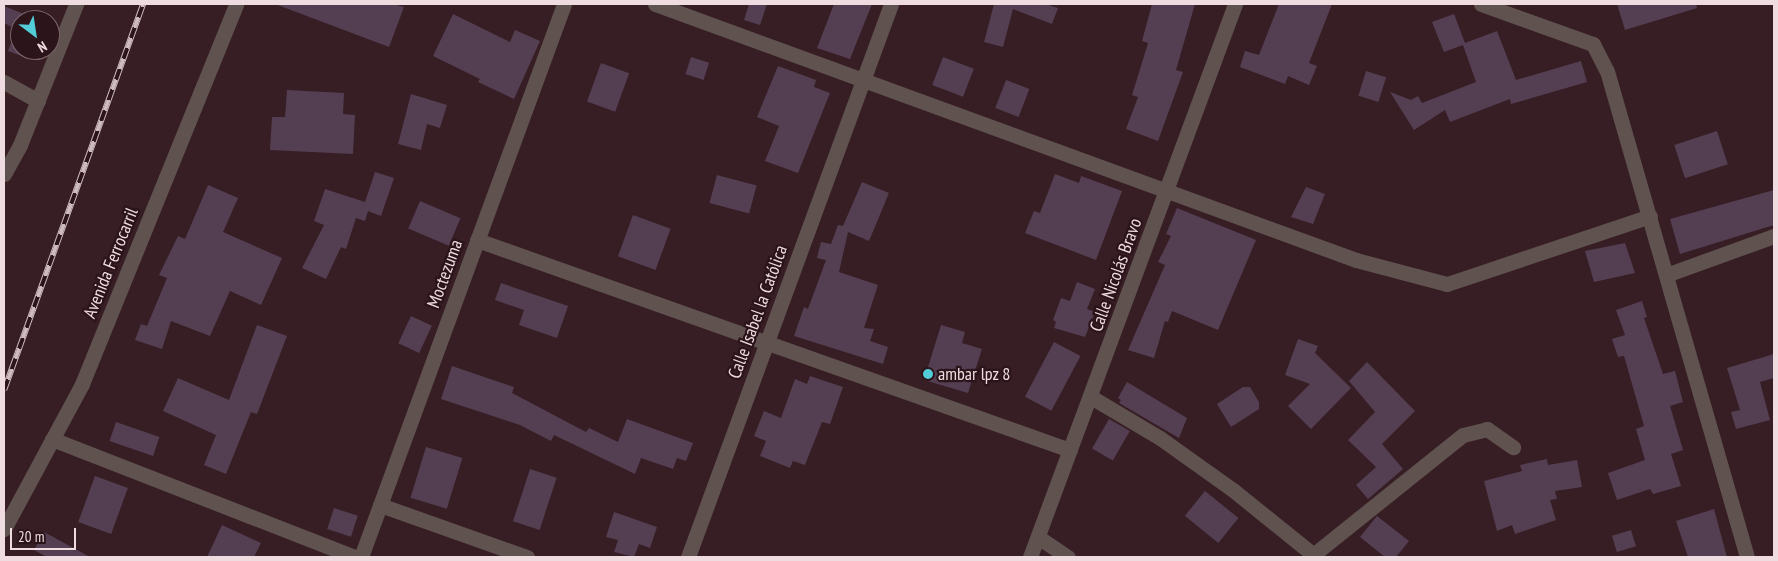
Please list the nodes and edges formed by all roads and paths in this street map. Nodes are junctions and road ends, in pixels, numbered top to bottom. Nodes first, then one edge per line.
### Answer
1 (76, 4) edge
2 (236, 4) edge
3 (564, 4) edge
4 (655, 4) edge
5 (891, 4) edge
6 (1235, 4) edge
7 (1481, 4) edge
8 (863, 78) junction
9 (4, 82) edge
10 (38, 101) junction
11 (4, 174) edge
12 (1167, 190) junction
13 (1650, 216) junction
14 (1774, 236) edge
15 (477, 240) junction
16 (1666, 275) junction
17 (767, 342) junction
18 (1091, 397) junction
19 (52, 439) junction
20 (1513, 447) dead end
21 (1070, 450) junction
22 (380, 505) junction
23 (4, 529) edge
24 (1038, 537) junction
25 (1314, 556) edge
26 (355, 557) edge
27 (361, 557) edge
28 (527, 557) edge
29 (688, 557) edge
30 (1030, 557) edge
31 (1068, 557) edge
32 (1747, 557) edge

1 - 10 street
2 - 19 street, Avenida Ferrocarril
3 - 15 street, Moctezuma
4 - 8 street
5 - 8 street, Calle Isabel la Católica
6 - 12 street, Calle Nicolás Bravo
7 - 13 street
8 - 12 street
8 - 17 street, Calle Isabel la Católica
9 - 10 street
10 - 11 street
12 - 13 street
12 - 18 street, Calle Nicolás Bravo
13 - 16 street
14 - 16 street
15 - 17 street
15 - 22 street, Moctezuma
16 - 32 street
17 - 21 street
17 - 29 street, Calle Isabel la Católica
18 - 21 street, Calle Nicolás Bravo
18 - 25 street
19 - 23 street, Avenida Ferrocarril
19 - 26 street
20 - 25 street
21 - 24 street, Calle Nicolás Bravo
22 - 27 street, Moctezuma
22 - 28 street
24 - 30 street, Calle Nicolás Bravo
24 - 31 street

